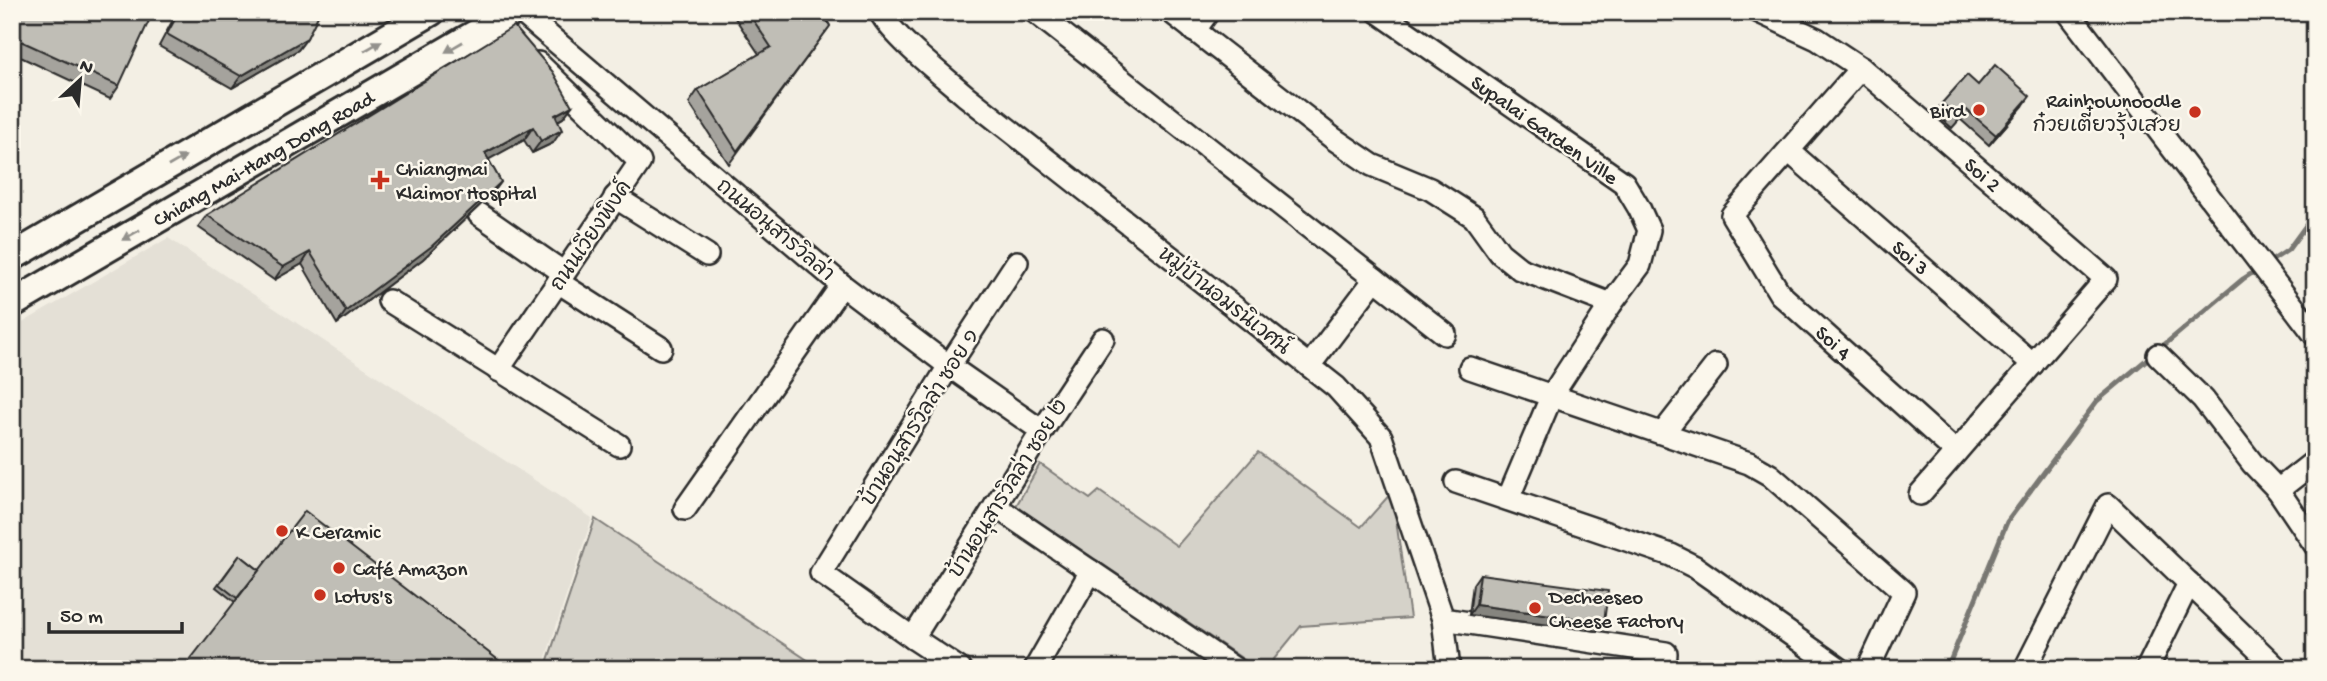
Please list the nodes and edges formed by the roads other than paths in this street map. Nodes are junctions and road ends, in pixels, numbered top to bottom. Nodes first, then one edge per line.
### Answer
1 (431, 12) edge
2 (521, 12) edge
3 (1035, 12) edge
4 (1171, 12) edge
5 (1208, 12) edge
6 (1378, 12) edge
7 (1759, 12) edge
8 (2068, 12) edge
9 (885, 15) edge
10 (505, 17) edge
11 (1194, 31) junction
12 (1861, 68) junction
13 (1789, 150) junction
14 (615, 197) junction
15 (479, 214) edge
16 (707, 255) dead end
17 (12, 257) edge
18 (1017, 262) dead end
19 (561, 277) junction
20 (1375, 279) junction
21 (842, 285) junction
22 (389, 301) dead end
23 (12, 304) edge
24 (1611, 304) junction
25 (1445, 334) dead end
26 (2315, 335) edge
27 (1102, 339) dead end
28 (661, 348) dead end
29 (2158, 355) dead end
30 (2033, 364) junction
31 (1716, 365) dead end
32 (949, 366) junction
33 (1309, 366) junction
34 (1470, 368) dead end
35 (498, 370) junction
36 (1552, 396) junction
37 (1042, 431) junction
38 (1663, 433) junction
39 (619, 444) dead end
40 (1956, 453) junction
41 (2315, 461) edge
42 (1456, 482) dead end
43 (2278, 490) junction
44 (1920, 494) dead end
45 (1508, 499) junction
46 (995, 506) junction
47 (685, 509) dead end
48 (2315, 545) edge
49 (1091, 571) junction
50 (2189, 583) junction
51 (1443, 619) junction
52 (913, 638) junction
53 (1666, 661) edge
54 (2268, 665) edge
55 (960, 669) edge
56 (1035, 669) edge
57 (1235, 669) edge
58 (1449, 669) edge
59 (1840, 669) edge
60 (1868, 669) edge
61 (2025, 669) edge
62 (2147, 669) edge

17 -> 1 main road, Chiang Mai-Hang Dong Road
2 - 21 street, ถนนอนุสารวิลล่า
3 - 20 street
4 - 11 street
5 - 11 street
6 - 24 street, Supalai Garden Ville
7 - 12 street, Soi 2
8 - 26 street
9 - 33 street, หมู่บ้านอมรนิเวศน์
10 - 14 street, ถนนเวียงพิงค์
10 -> 23 main road, Chiang Mai-Hang Dong Road
11 - 24 street
12 - 13 street
12 - 30 street, Soi 2
13 - 30 street, Soi 3
13 - 40 street, Soi 4
14 - 16 street
14 - 19 street, ถนนเวียงพิงค์
15 - 19 street
18 - 32 street, บ้านอนุสารวิลล่า ซอย ๑
19 - 28 street
19 - 35 street, ถนนเวียงพิงค์
20 - 25 street
20 - 33 street
21 - 32 street, ถนนอนุสารวิลล่า
21 - 47 street
22 - 35 street
24 - 36 street, Supalai Garden Ville
27 - 37 street, บ้านอนุสารวิลล่า ซอย ๒
29 - 43 street
30 - 40 street
31 - 38 street
32 - 37 street, ถนนอนุสารวิลล่า
32 - 52 street, บ้านอนุสารวิลล่า ซอย ๑
33 - 51 street, หมู่บ้านอมรนิเวศน์
34 - 36 street
35 - 39 street
36 - 38 street
36 - 45 street, Supalai Garden Ville
37 - 46 street, บ้านอนุสารวิลล่า ซอย ๒
38 - 60 street
40 - 44 street
41 - 43 street
42 - 45 street
43 - 48 street
45 - 59 street
46 - 49 street
46 - 52 street, บ้านอนุสารวิลล่า ซอย ๒
49 - 56 street
49 - 57 street
50 - 54 street
50 - 61 street
50 - 62 street
51 - 53 street
51 - 58 street, หมู่บ้านอมรนิเวศน์
52 - 55 street

